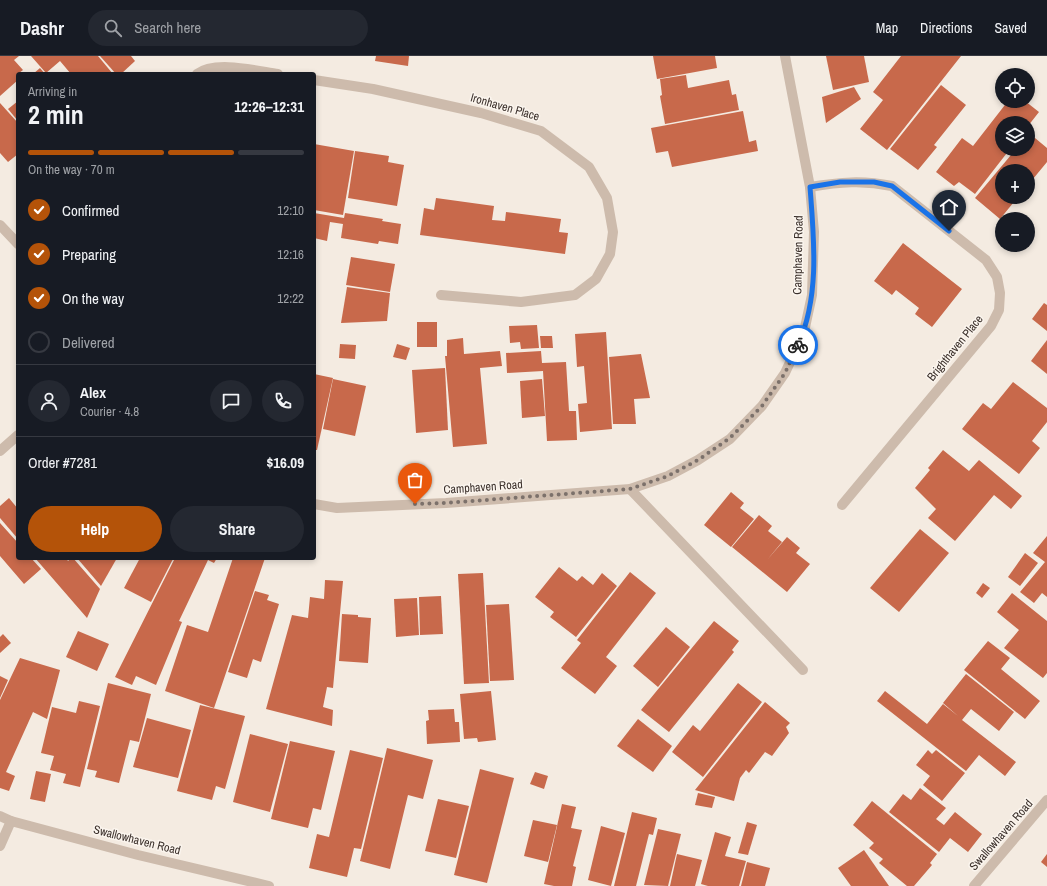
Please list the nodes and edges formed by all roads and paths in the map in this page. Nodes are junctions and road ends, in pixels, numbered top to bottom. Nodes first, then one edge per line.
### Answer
1 (785, 56) edge
2 (199, 72) edge
3 (265, 72) edge
4 (316, 80) edge
5 (810, 187) junction
6 (0, 225) edge
7 (16, 241) edge
8 (441, 295) dead end
9 (16, 437) edge
10 (0, 451) edge
11 (630, 489) junction
12 (316, 504) edge
13 (842, 505) dead end
14 (803, 670) dead end
15 (1047, 800) edge
16 (0, 816) edge
17 (11, 821) junction
18 (0, 846) edge
19 (269, 886) edge
20 (974, 886) edge

1 - 5 street, Camphaven Road
2 - 3 street
4 - 8 street, Ironhaven Place
5 - 11 street, Camphaven Road
5 - 13 street, Brighthaven Place
6 - 7 street
9 - 10 street
11 - 12 street, Camphaven Road
11 - 14 street
15 - 20 street, Swallowhaven Road
16 - 17 street, Swallowhaven Road
17 - 18 street
17 - 19 street, Swallowhaven Road

